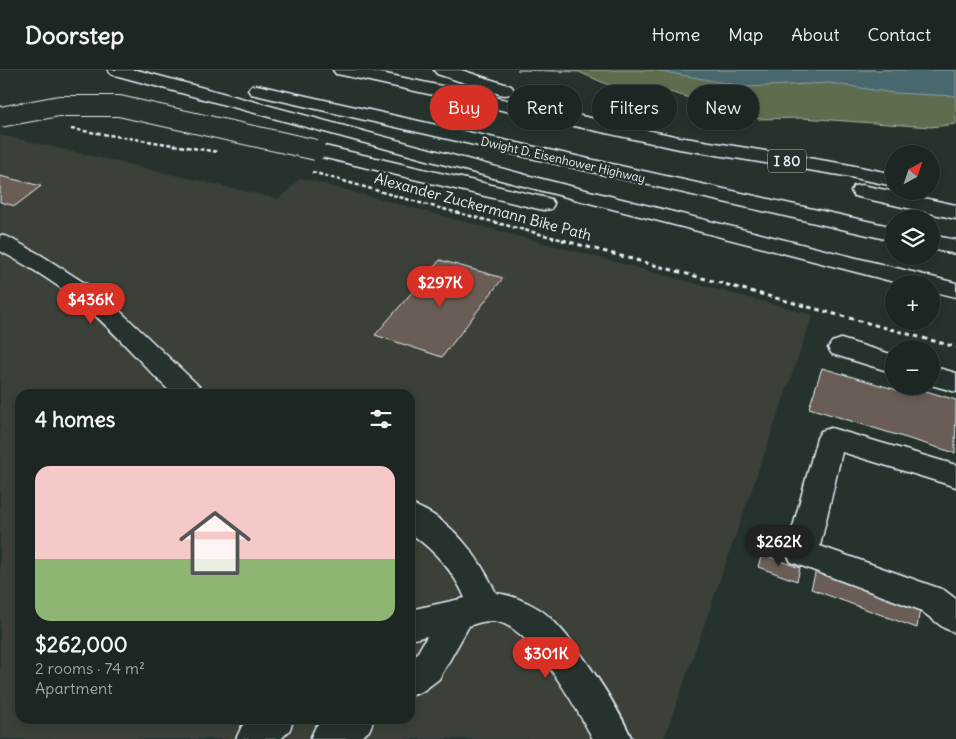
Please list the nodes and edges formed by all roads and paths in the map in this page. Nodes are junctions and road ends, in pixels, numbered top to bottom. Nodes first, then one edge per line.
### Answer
1 (118, 70) edge
2 (173, 70) edge
3 (342, 70) edge
4 (443, 70) edge
5 (0, 117) edge
6 (69, 129) dead end
7 (639, 134) junction
8 (680, 143) junction
9 (223, 153) dead end
10 (303, 170) dead end
11 (885, 178) edge
12 (940, 190) edge
13 (956, 193) edge
14 (956, 212) edge
15 (885, 232) edge
16 (0, 242) edge
17 (940, 244) edge
18 (779, 246) junction
19 (956, 247) edge
20 (956, 290) edge
21 (956, 347) edge
22 (841, 348) dead end
23 (885, 361) edge
24 (940, 378) edge
25 (956, 383) edge
26 (185, 389) edge
27 (956, 476) edge
28 (415, 520) edge
29 (471, 610) junction
30 (956, 618) edge
31 (415, 624) edge
32 (415, 676) edge
33 (271, 724) edge
34 (349, 724) edge
35 (255, 739) edge
36 (329, 739) edge
37 (613, 739) edge

1 - 18 main road
2 - 15 main road, Dwight D. Eisenhower Highway
3 - 7 main road, I 80
4 - 7 main road
5 - 18 main road, bridge
6 - 9 path
7 - 8 main road, I 80
8 - 11 main road, I 80
8 - 14 main road
10 - 21 path, Alexander Zuckermann Bike Path
12 - 13 main road
16 - 26 main road
17 - 19 main road
18 - 20 main road
22 - 23 main road
24 - 25 main road
27 - 30 main road
28 - 29 main road
29 - 31 main road
29 - 32 main road
29 - 37 main road
33 - 35 main road
34 - 36 main road

